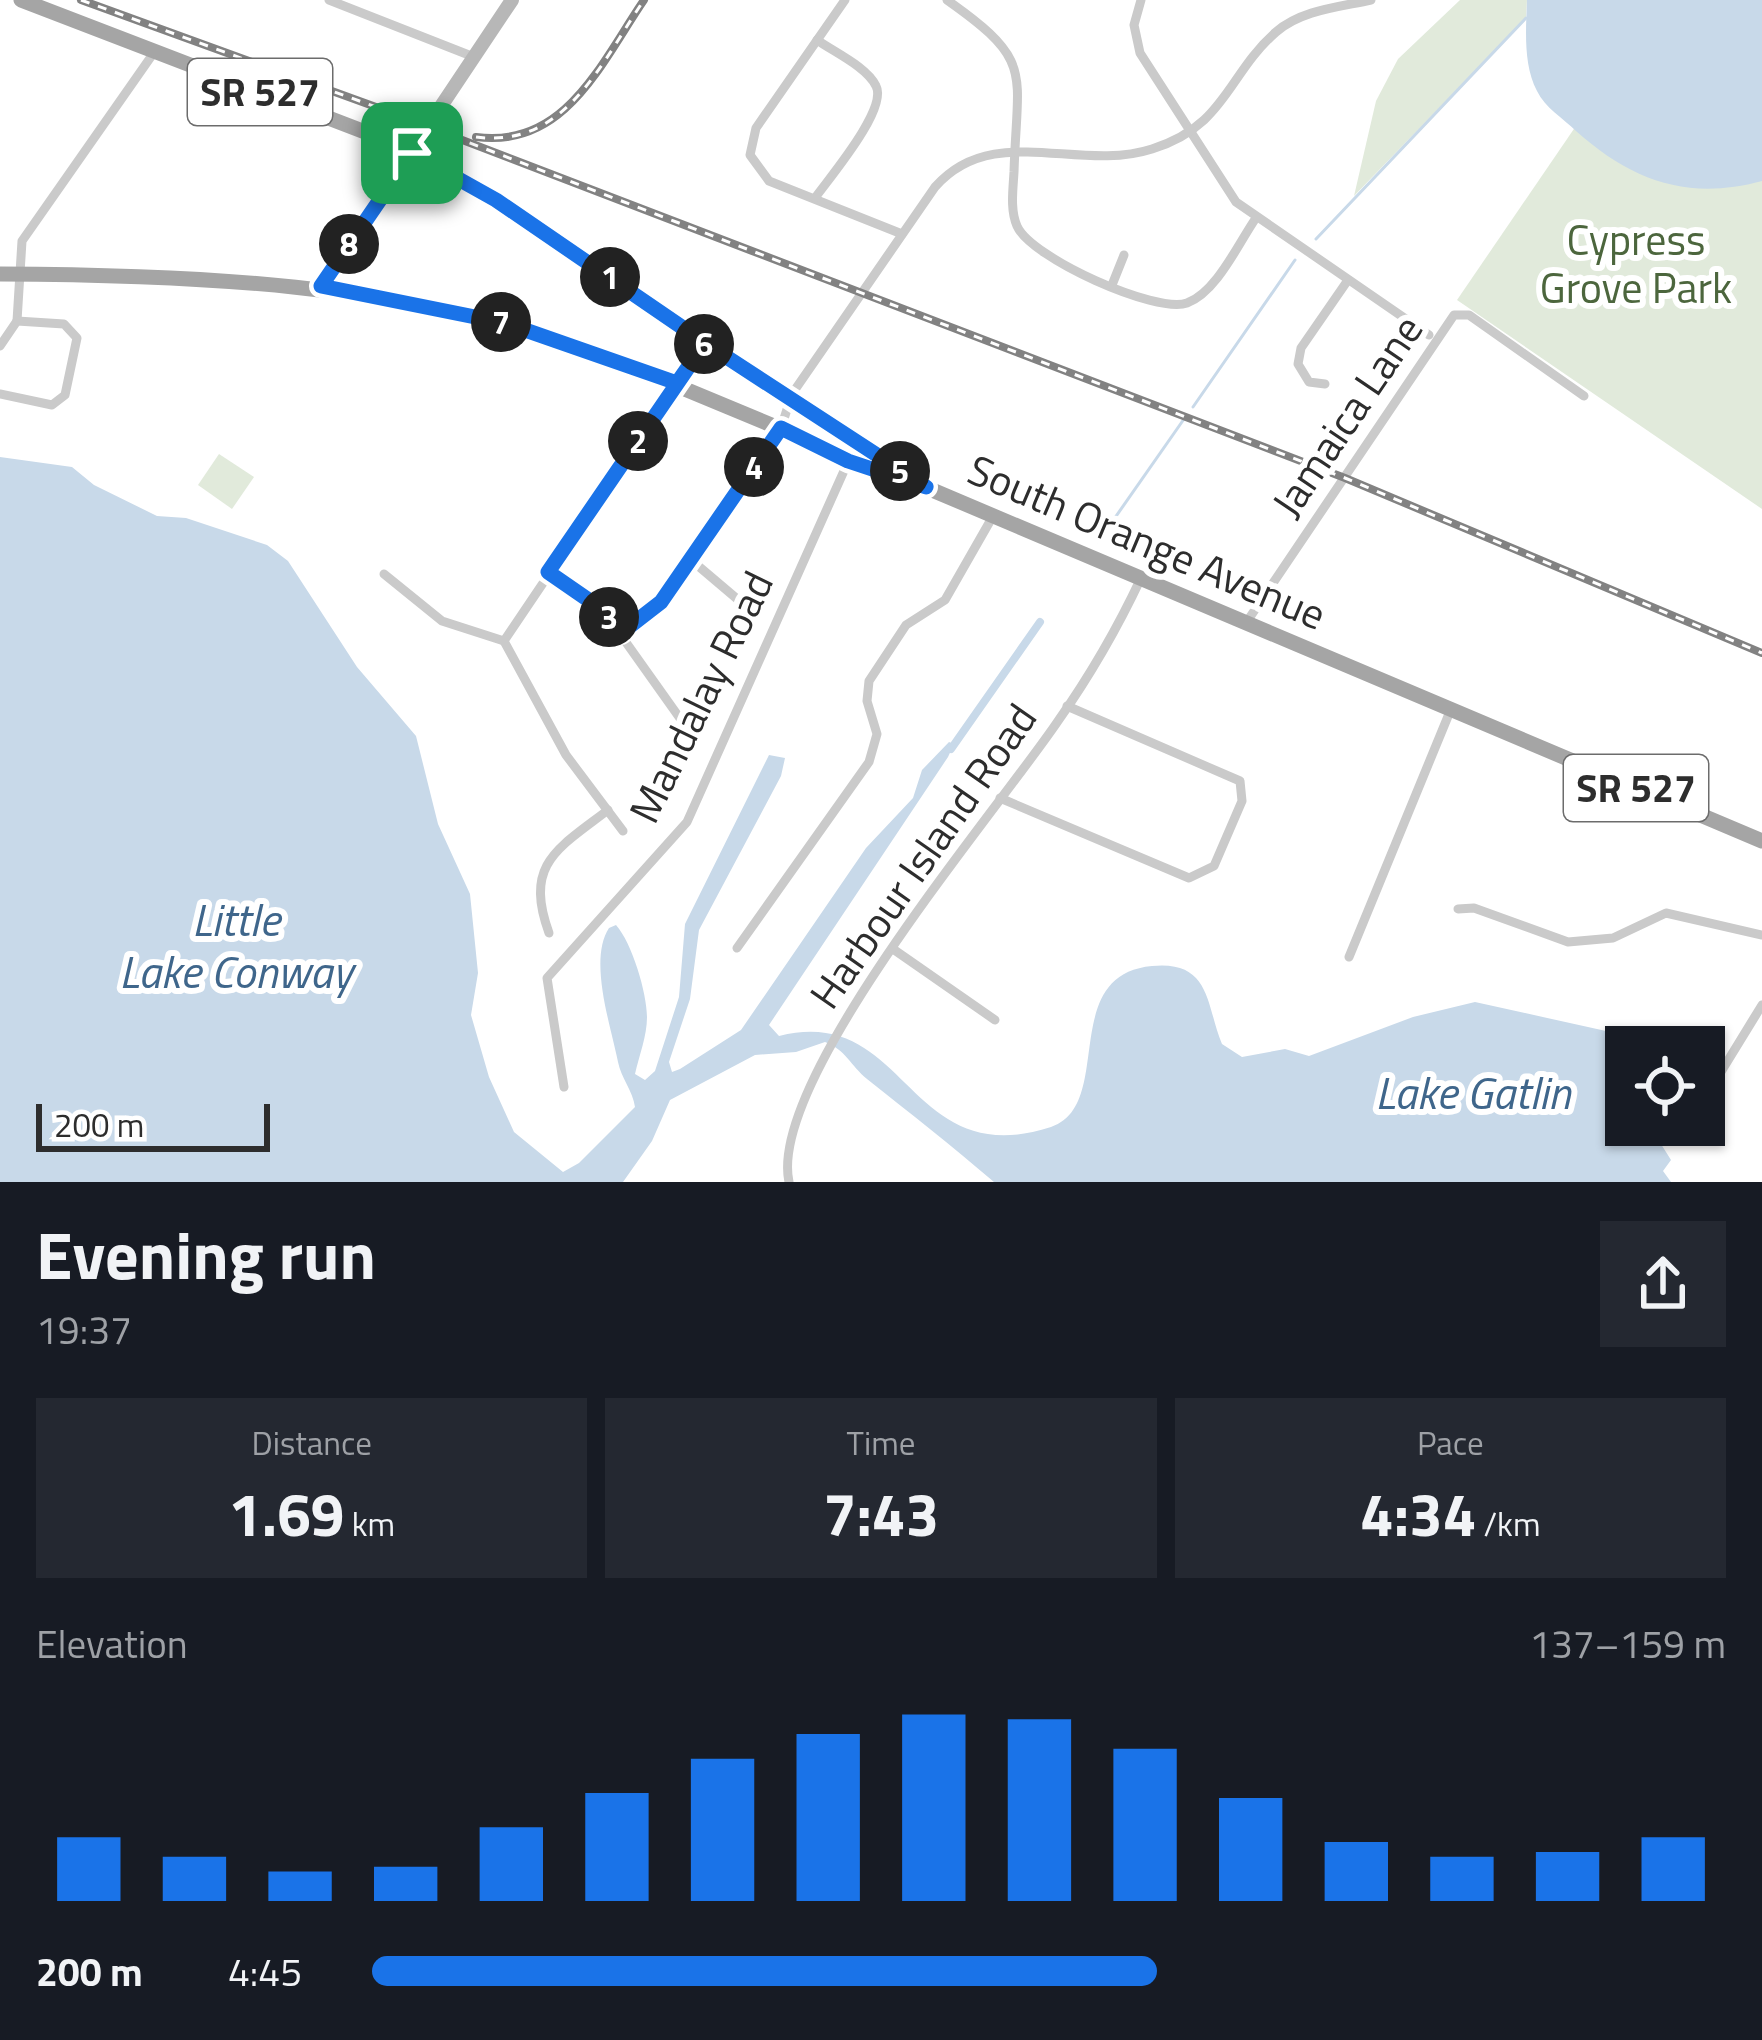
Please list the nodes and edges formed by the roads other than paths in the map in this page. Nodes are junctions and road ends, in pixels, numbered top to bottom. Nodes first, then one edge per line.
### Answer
1 (21, 0) edge
2 (329, 0) edge
3 (512, 0) edge
4 (845, 0) edge
5 (947, 0) edge
6 (1141, 0) edge
7 (1371, 0) edge
8 (1328, 4) edge
9 (817, 40) junction
10 (155, 51) junction
11 (474, 57) junction
12 (1190, 133) junction
13 (1014, 152) junction
14 (412, 153) junction
15 (815, 198) junction
16 (1256, 218) junction
17 (902, 234) junction
18 (1124, 255) dead end
19 (0, 274) edge
20 (18, 274) junction
21 (1348, 280) junction
22 (1112, 285) junction
23 (321, 286) junction
24 (17, 321) junction
25 (1429, 335) dead end
26 (705, 343) junction
27 (0, 346) edge
28 (677, 383) junction
29 (1324, 384) dead end
30 (0, 394) edge
31 (1584, 396) dead end
32 (788, 400) junction
33 (781, 428) junction
34 (856, 444) junction
35 (848, 461) junction
36 (926, 487) junction
37 (993, 516) junction
38 (690, 560) junction
39 (548, 572) junction
40 (384, 574) dead end
41 (1141, 578) junction
42 (748, 609) dead end
43 (1246, 623) junction
44 (621, 633) junction
45 (504, 645) junction
46 (1067, 706) junction
47 (1451, 710) junction
48 (684, 724) dead end
49 (1000, 798) junction
50 (608, 810) junction
51 (623, 831) dead end
52 (1762, 841) edge
53 (1458, 909) dead end
54 (550, 934) dead end
55 (1762, 935) edge
56 (736, 948) dead end
57 (893, 949) junction
58 (1349, 957) dead end
59 (1762, 1005) edge
60 (995, 1020) dead end
61 (1725, 1065) edge
62 (564, 1087) dead end
63 (789, 1182) edge

1 - 10 main road, South Orange Avenue / SR 527
2 - 11 street
3 - 11 street
4 - 9 street
5 - 13 street
6 - 12 street
7 - 8 street
8 - 12 street
9 - 15 street
9 - 15 street
10 - 14 main road, South Orange Avenue / SR 527
10 - 20 street
11 - 14 street
12 - 13 street
12 - 16 street
13 - 17 street
13 - 22 street
14 - 23 street
14 - 26 main road, South Orange Avenue / SR 527
15 - 17 street
16 - 21 street
16 - 22 street
17 - 32 street
18 - 22 street
19 - 20 main road, SR 527
20 - 23 main road, SR 527
20 - 24 street
21 - 25 street
21 - 29 street
23 - 28 main road, SR 527
24 - 27 street
24 - 30 street
26 - 28 street
26 - 32 main road, South Orange Avenue / SR 527
28 - 33 main road, SR 527
28 - 39 street
31 - 43 street, Jamaica Lane
32 - 33 street
32 - 34 main road, South Orange Avenue / SR 527
33 - 35 main road, SR 527
33 - 38 street
34 - 35 street, Mandalay Road
34 - 36 main road, South Orange Avenue / SR 527
35 - 36 main road, SR 527
35 - 62 street, Mandalay Road
36 - 37 main road, South Orange Avenue / SR 527
37 - 41 main road, South Orange Avenue / SR 527
37 - 56 street
38 - 42 street
38 - 44 street
39 - 44 street
39 - 45 street
40 - 45 street
41 - 43 main road, South Orange Avenue / SR 527
41 - 46 street, Harbour Island Road
43 - 47 main road, South Orange Avenue / SR 527
44 - 48 street
45 - 50 street
46 - 49 street, Harbour Island Road
46 - 49 street
47 - 52 main road, South Orange Avenue / SR 527
47 - 58 street
49 - 57 street, Harbour Island Road
50 - 51 street
50 - 54 street
53 - 55 street
57 - 60 street
57 - 63 street, Harbour Island Road
59 - 61 street

